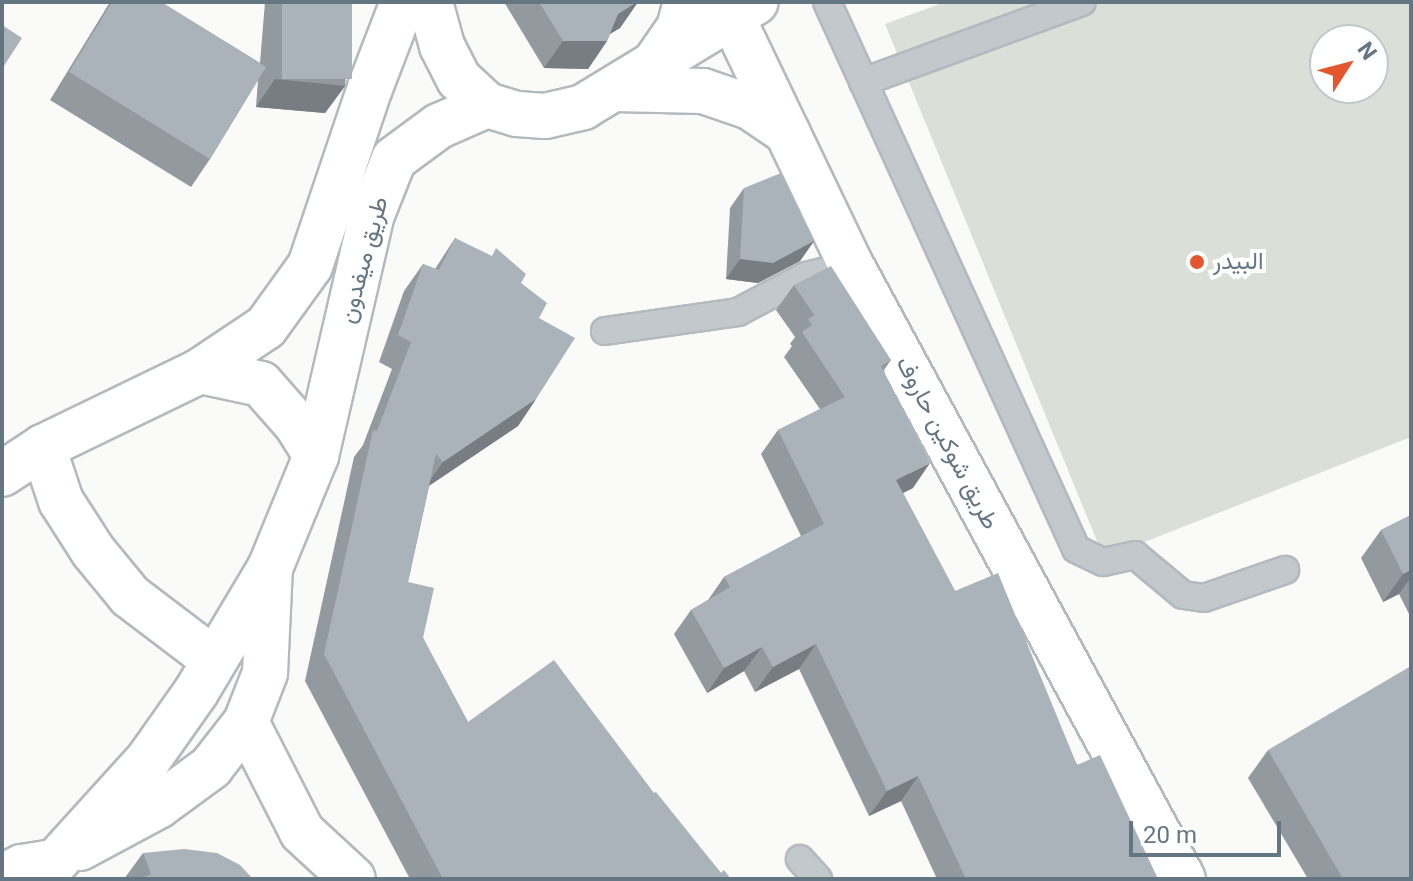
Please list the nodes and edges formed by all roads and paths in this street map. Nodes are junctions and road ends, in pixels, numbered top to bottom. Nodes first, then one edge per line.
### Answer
1 (403, 2) edge
2 (430, 2) edge
3 (686, 2) edge
4 (827, 2) edge
5 (1082, 2) edge
6 (736, 7) edge
7 (654, 63) junction
8 (863, 82) junction
9 (616, 89) junction
10 (487, 105) junction
11 (787, 132) junction
12 (851, 265) junction
13 (605, 331) dead end
14 (200, 371) junction
15 (43, 447) junction
16 (316, 456) junction
17 (2, 474) edge
18 (270, 568) junction
19 (1285, 570) dead end
20 (213, 659) junction
21 (246, 722) junction
22 (800, 859) dead end
23 (46, 870) edge
24 (2, 877) edge
25 (353, 879) edge
26 (818, 879) edge
27 (1183, 879) edge

1 - 14 main road
2 - 10 main road
3 - 7 main road
4 - 8 lane
5 - 8 lane
6 - 7 main road
6 - 11 main road, طريق شوكين حاروف
7 - 9 main road
8 - 19 lane
9 - 10 main road
9 - 11 main road
10 - 16 main road, طريق ميفدون
11 - 12 main road, طريق شوكين حاروف
12 - 13 lane
12 - 27 main road, طريق شوكين حاروف
14 - 15 main road
14 - 16 main road
15 - 17 main road
15 - 20 main road
16 - 18 main road, طريق ميفدون
18 - 20 main road, طريق ميفدون
18 - 21 main road, طريق ميفدون
20 - 23 main road, طريق ميفدون
21 - 23 main road, طريق ميفدون
21 - 25 main road
22 - 26 lane
23 - 24 main road

